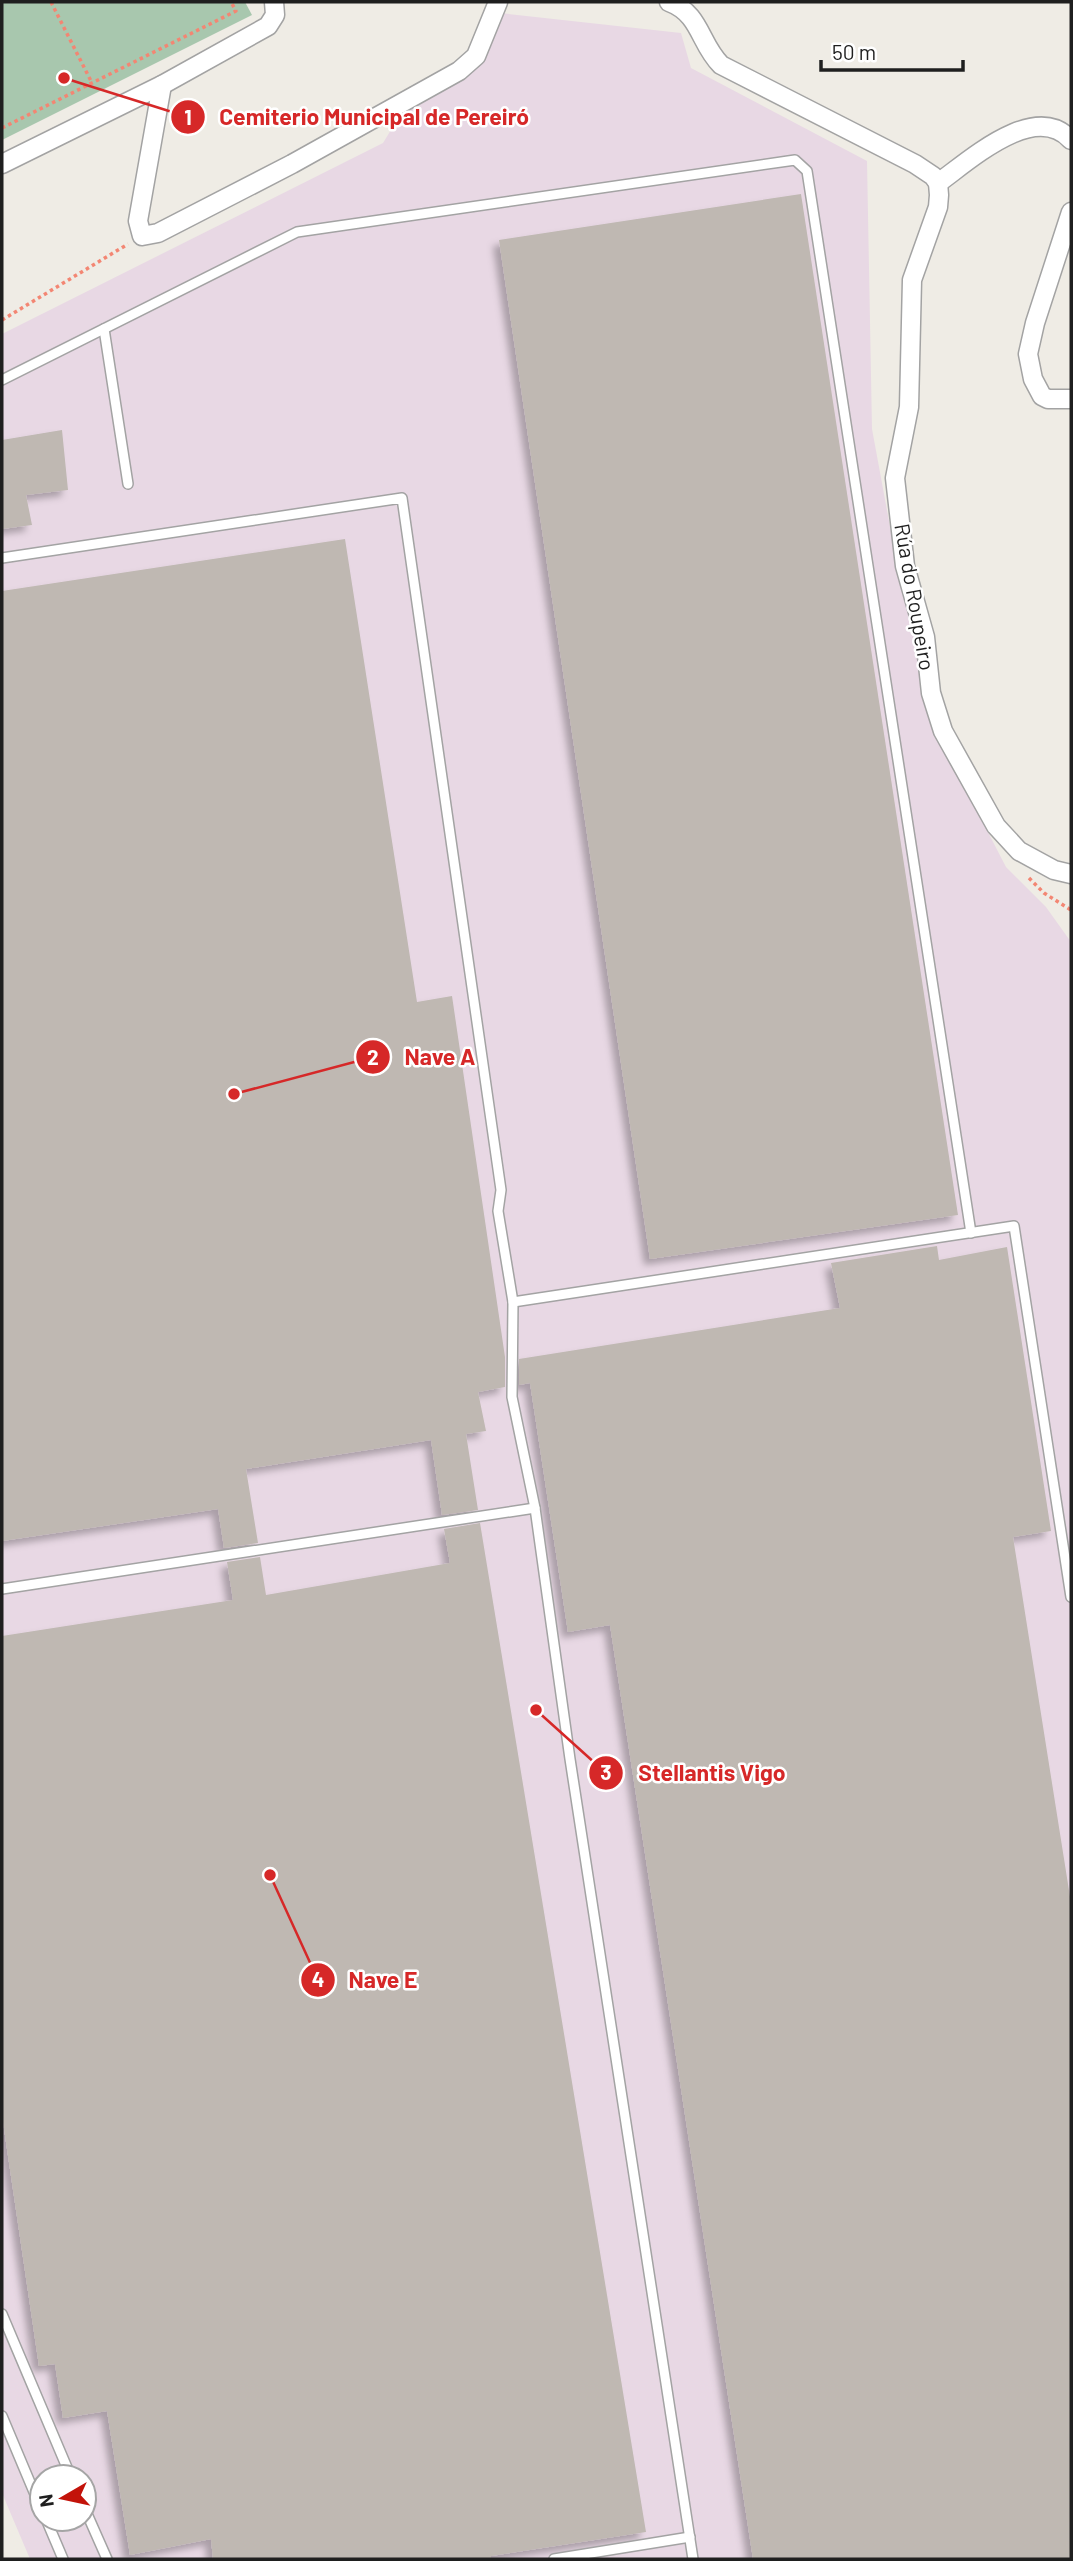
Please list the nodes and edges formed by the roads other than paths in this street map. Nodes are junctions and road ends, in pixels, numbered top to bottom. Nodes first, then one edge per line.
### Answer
1 (274, 2) edge
2 (498, 2) edge
3 (669, 2) edge
4 (162, 85) junction
5 (1071, 140) edge
6 (2, 163) edge
7 (938, 183) junction
8 (1071, 212) edge
9 (104, 329) junction
10 (2, 380) edge
11 (1071, 399) edge
12 (128, 484) dead end
13 (2, 558) edge
14 (1071, 874) edge
15 (971, 1233) junction
16 (513, 1302) junction
17 (535, 1508) junction
18 (2, 1589) edge
19 (1071, 1597) edge
20 (2, 2314) edge
21 (2, 2416) edge
22 (65, 2463) edge
23 (28, 2478) edge
24 (52, 2533) edge
25 (96, 2533) edge
26 (690, 2538) junction
27 (63, 2559) edge
28 (107, 2559) edge
29 (554, 2559) edge
30 (693, 2559) edge

1 - 4 street
2 - 4 street
3 - 7 street
4 - 6 street
5 - 7 street
7 - 14 street, Rúa do Roupeiro
8 - 11 street
9 - 10 lane
9 - 12 lane
9 - 15 lane
13 - 16 lane
15 - 16 lane
15 - 19 lane
16 - 17 lane
17 - 18 lane
17 - 26 lane
20 - 22 lane
21 - 23 lane
24 - 27 lane
25 - 28 lane
26 - 29 lane
26 - 30 lane

